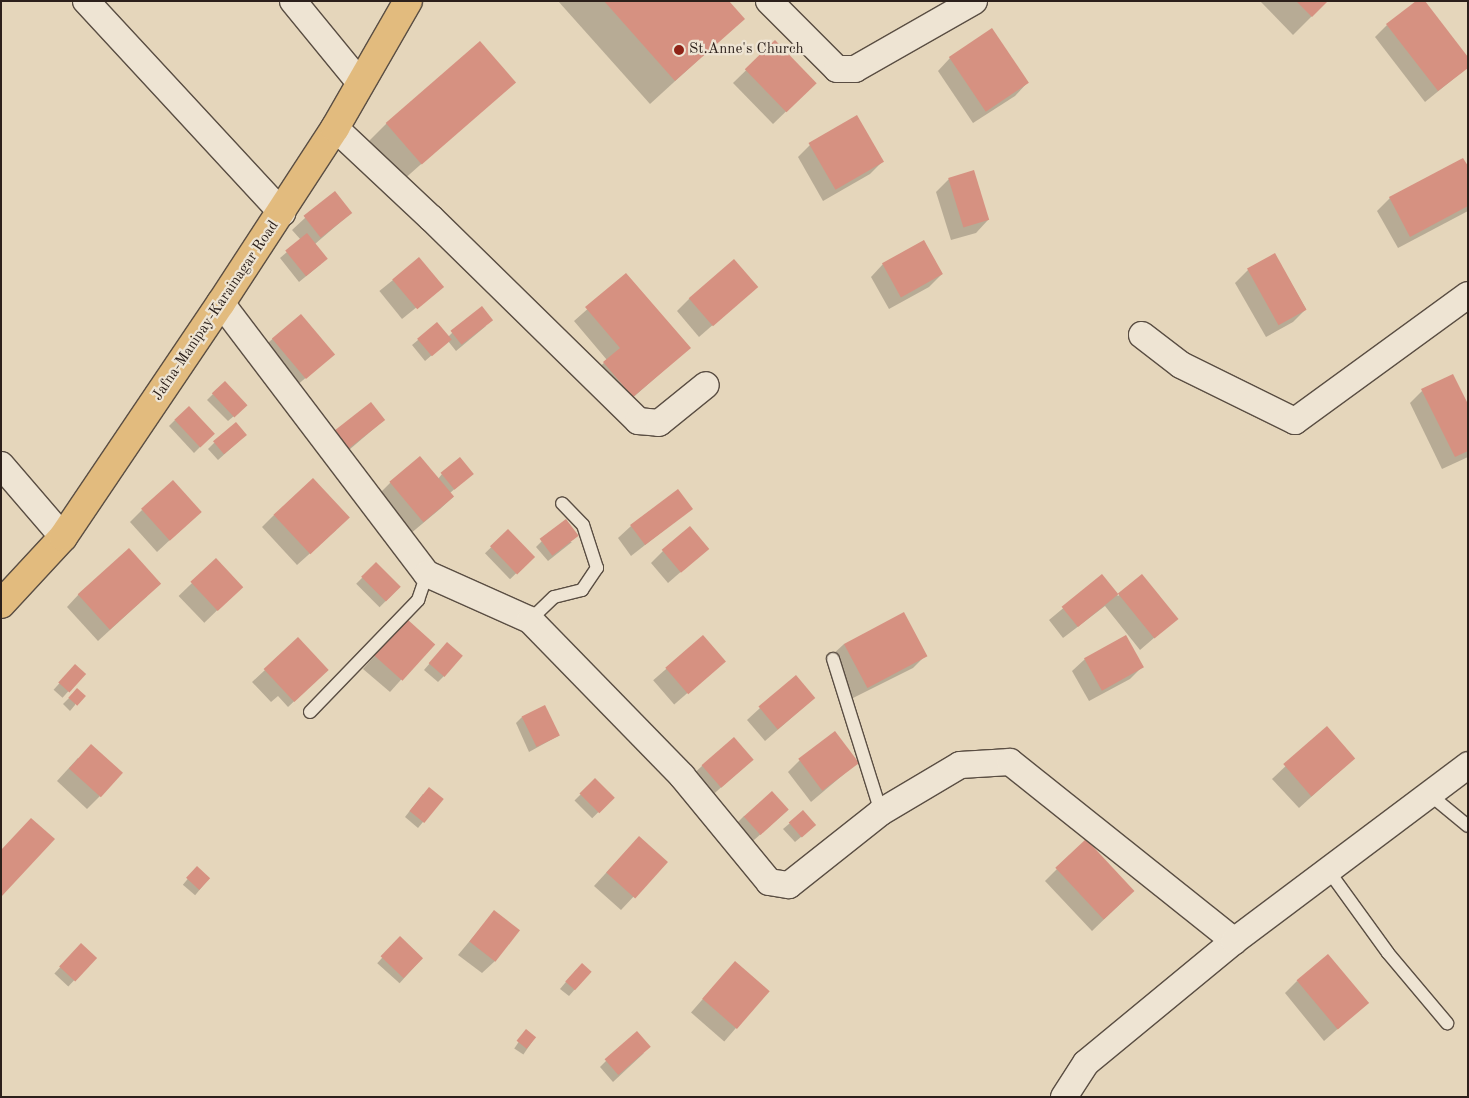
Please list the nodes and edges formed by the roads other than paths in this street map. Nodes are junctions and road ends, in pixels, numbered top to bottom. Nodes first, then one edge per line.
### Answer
1 (86, 1) edge
2 (293, 1) edge
3 (408, 1) edge
4 (769, 1) edge
5 (974, 1) edge
6 (361, 84) junction
7 (335, 128) junction
8 (282, 213) junction
9 (1468, 295) edge
10 (221, 303) junction
11 (1142, 334) dead end
12 (706, 385) dead end
13 (1, 465) edge
14 (562, 503) dead end
15 (63, 537) junction
16 (427, 574) junction
17 (1, 604) edge
18 (530, 620) junction
19 (833, 659) dead end
20 (310, 712) dead end
21 (1468, 765) edge
22 (1429, 794) junction
23 (881, 812) junction
24 (1468, 826) edge
25 (1328, 870) junction
26 (1234, 941) junction
27 (1447, 1023) dead end
28 (1064, 1097) edge

1 - 8 street
2 - 6 street
3 - 6 main road, Jafna-Manipay-Karainagar Road
4 - 5 street
6 - 7 main road, Jafna-Manipay-Karainagar Road
7 - 8 main road, Jafna-Manipay-Karainagar Road
7 - 12 street
8 - 10 main road, Jafna-Manipay-Karainagar Road
9 - 11 street
10 - 15 main road, Jafna-Manipay-Karainagar Road
10 - 16 street
13 - 15 street
14 - 18 lane
15 - 17 main road, Jafna-Manipay-Karainagar Road
16 - 18 street
16 - 20 lane
18 - 23 street
19 - 23 lane
21 - 22 street
22 - 24 lane
22 - 25 street
23 - 26 street
25 - 26 street
25 - 27 lane
26 - 28 street

